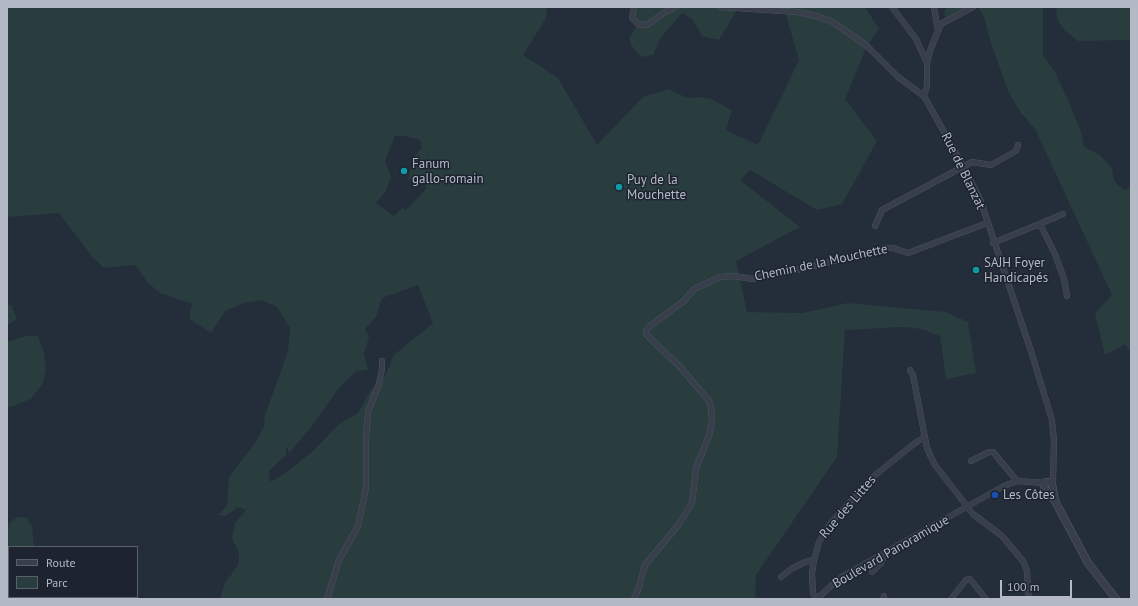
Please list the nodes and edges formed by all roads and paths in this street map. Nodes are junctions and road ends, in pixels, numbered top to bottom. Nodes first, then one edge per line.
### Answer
1 (634, 7) edge
2 (676, 7) edge
3 (720, 7) edge
4 (892, 7) edge
5 (934, 7) edge
6 (973, 7) edge
7 (938, 31) junction
8 (927, 63) junction
9 (924, 96) junction
10 (1018, 145) dead end
11 (962, 166) junction
12 (1063, 214) dead end
13 (987, 223) junction
14 (1037, 225) junction
15 (875, 226) dead end
16 (993, 242) junction
17 (1067, 296) dead end
18 (382, 361) dead end
19 (910, 370) dead end
20 (925, 437) junction
21 (971, 461) dead end
22 (1017, 481) junction
23 (1048, 486) junction
24 (967, 508) junction
25 (886, 553) junction
26 (814, 560) junction
27 (872, 572) dead end
28 (781, 577) dead end
29 (327, 599) edge
30 (634, 599) edge
31 (817, 599) edge
32 (951, 599) edge
33 (986, 599) edge
34 (1030, 599) edge
35 (1116, 599) edge

1 - 2 street
3 - 9 street, Rue de Blanzat
4 - 8 street
5 - 7 street
6 - 7 street
7 - 8 street
8 - 9 street
9 - 11 street, Rue de Blanzat
10 - 11 street
11 - 13 street, Rue de Blanzat
11 - 15 street
12 - 14 street
13 - 16 street, Rue de Blanzat
13 - 30 street, Chemin de la Mouchette
14 - 16 street
14 - 17 street
16 - 23 street, Rue de Blanzat
18 - 29 street
19 - 20 street
20 - 24 street
20 - 26 street, Rue des Littes
21 - 22 street
22 - 23 street
22 - 24 street, Boulevard Panoramique
23 - 35 street, Rue de Blanzat
24 - 25 street, Boulevard Panoramique
24 - 34 street
25 - 27 street
25 - 31 street, Boulevard Panoramique
26 - 28 street
26 - 31 street, Rue des Littes
32 - 33 street

